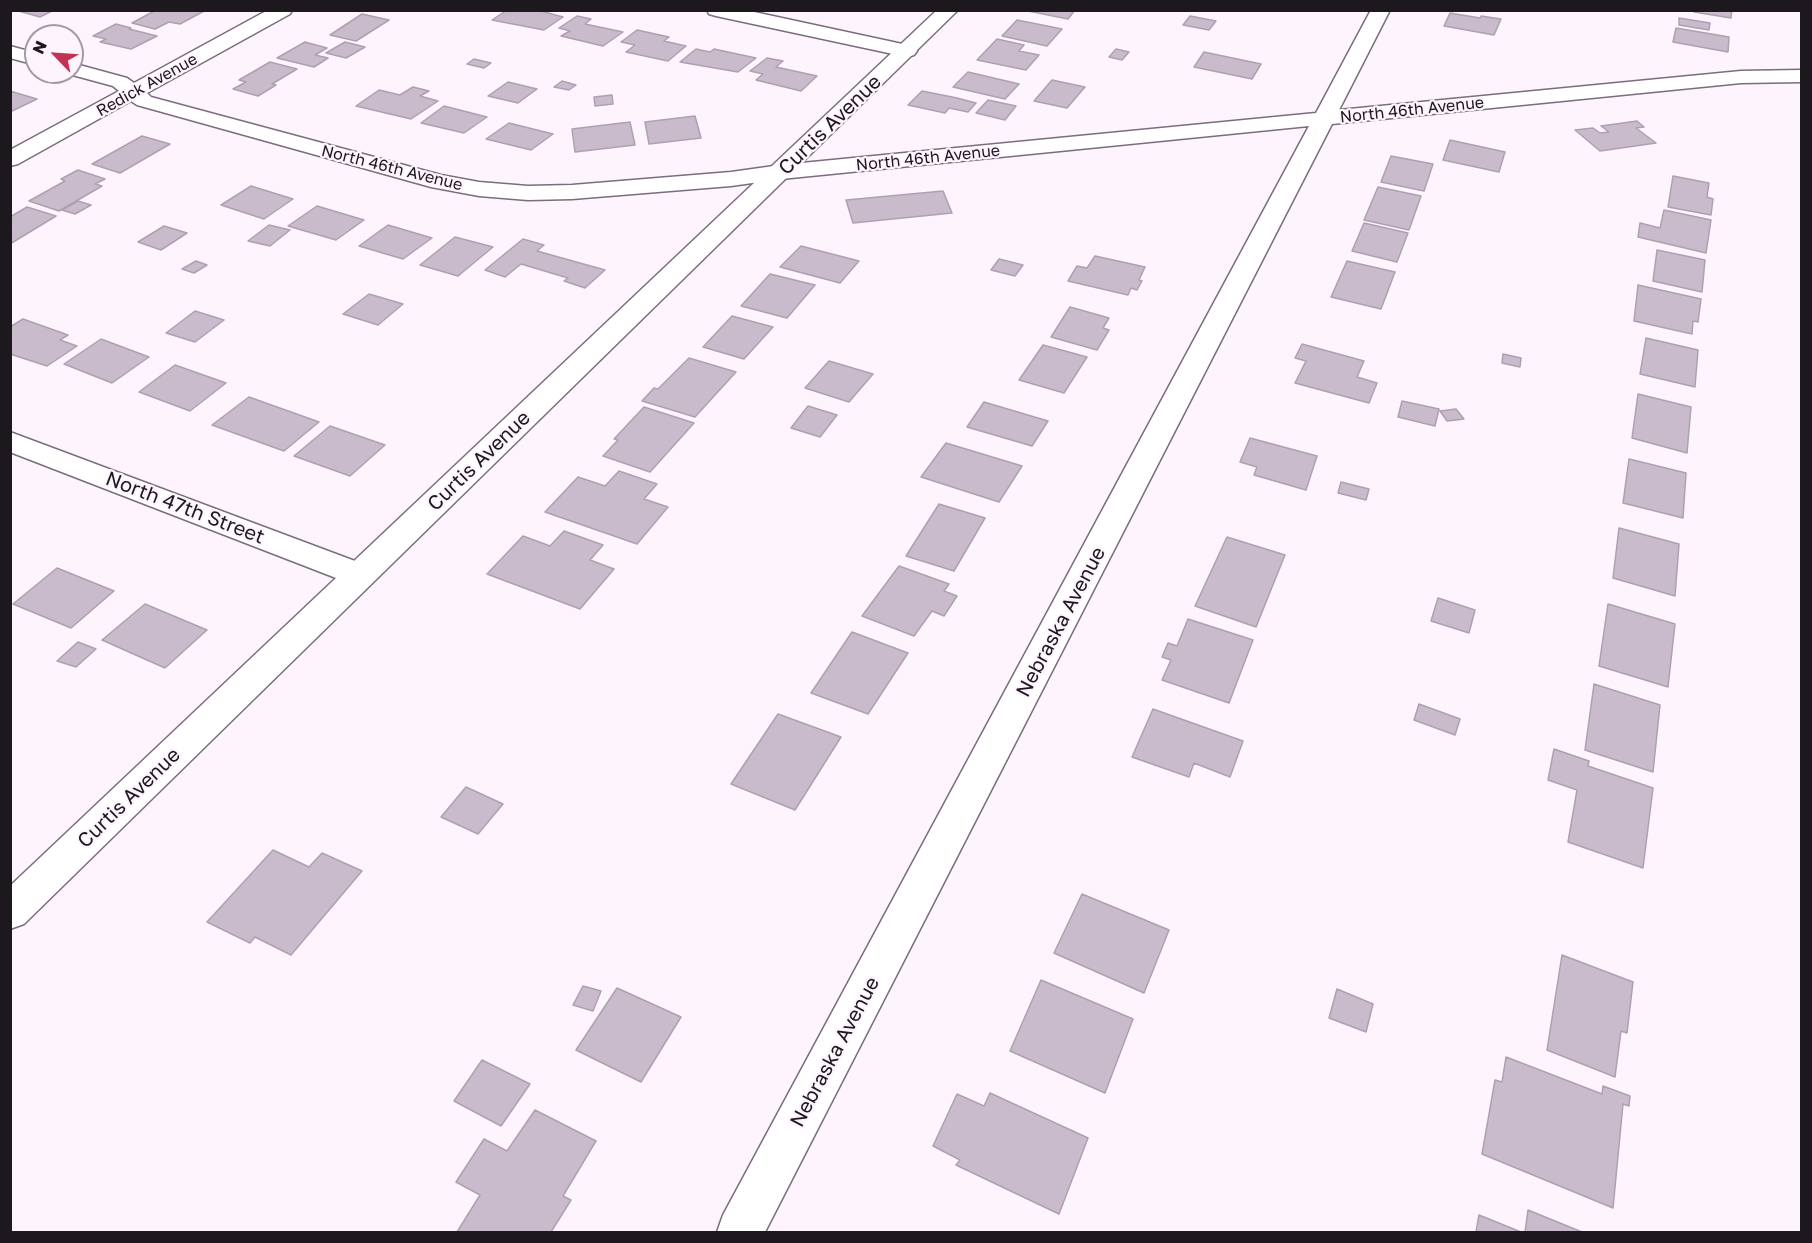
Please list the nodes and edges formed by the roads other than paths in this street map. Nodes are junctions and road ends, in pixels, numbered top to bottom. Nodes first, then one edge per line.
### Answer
1 (283, 10) edge
2 (716, 10) edge
3 (949, 10) edge
4 (1381, 10) edge
5 (907, 51) junction
6 (84, 72) edge
7 (1802, 76) edge
8 (133, 92) junction
9 (1325, 119) junction
10 (10, 159) edge
11 (781, 172) junction
12 (10, 441) edge
13 (360, 575) junction
14 (10, 912) edge
15 (740, 1233) edge

1 - 8 street, Redick Avenue
2 - 5 street
3 - 5 street, Curtis Avenue
4 - 9 street, Nebraska Avenue
5 - 11 street, Curtis Avenue
6 - 8 street, North 46th Avenue
7 - 9 street, North 46th Avenue
8 - 10 street, Redick Avenue
8 - 11 street, North 46th Avenue
9 - 11 street, North 46th Avenue
9 - 15 street, Nebraska Avenue
11 - 13 street, Curtis Avenue
12 - 13 street, North 47th Street
13 - 14 street, Curtis Avenue

